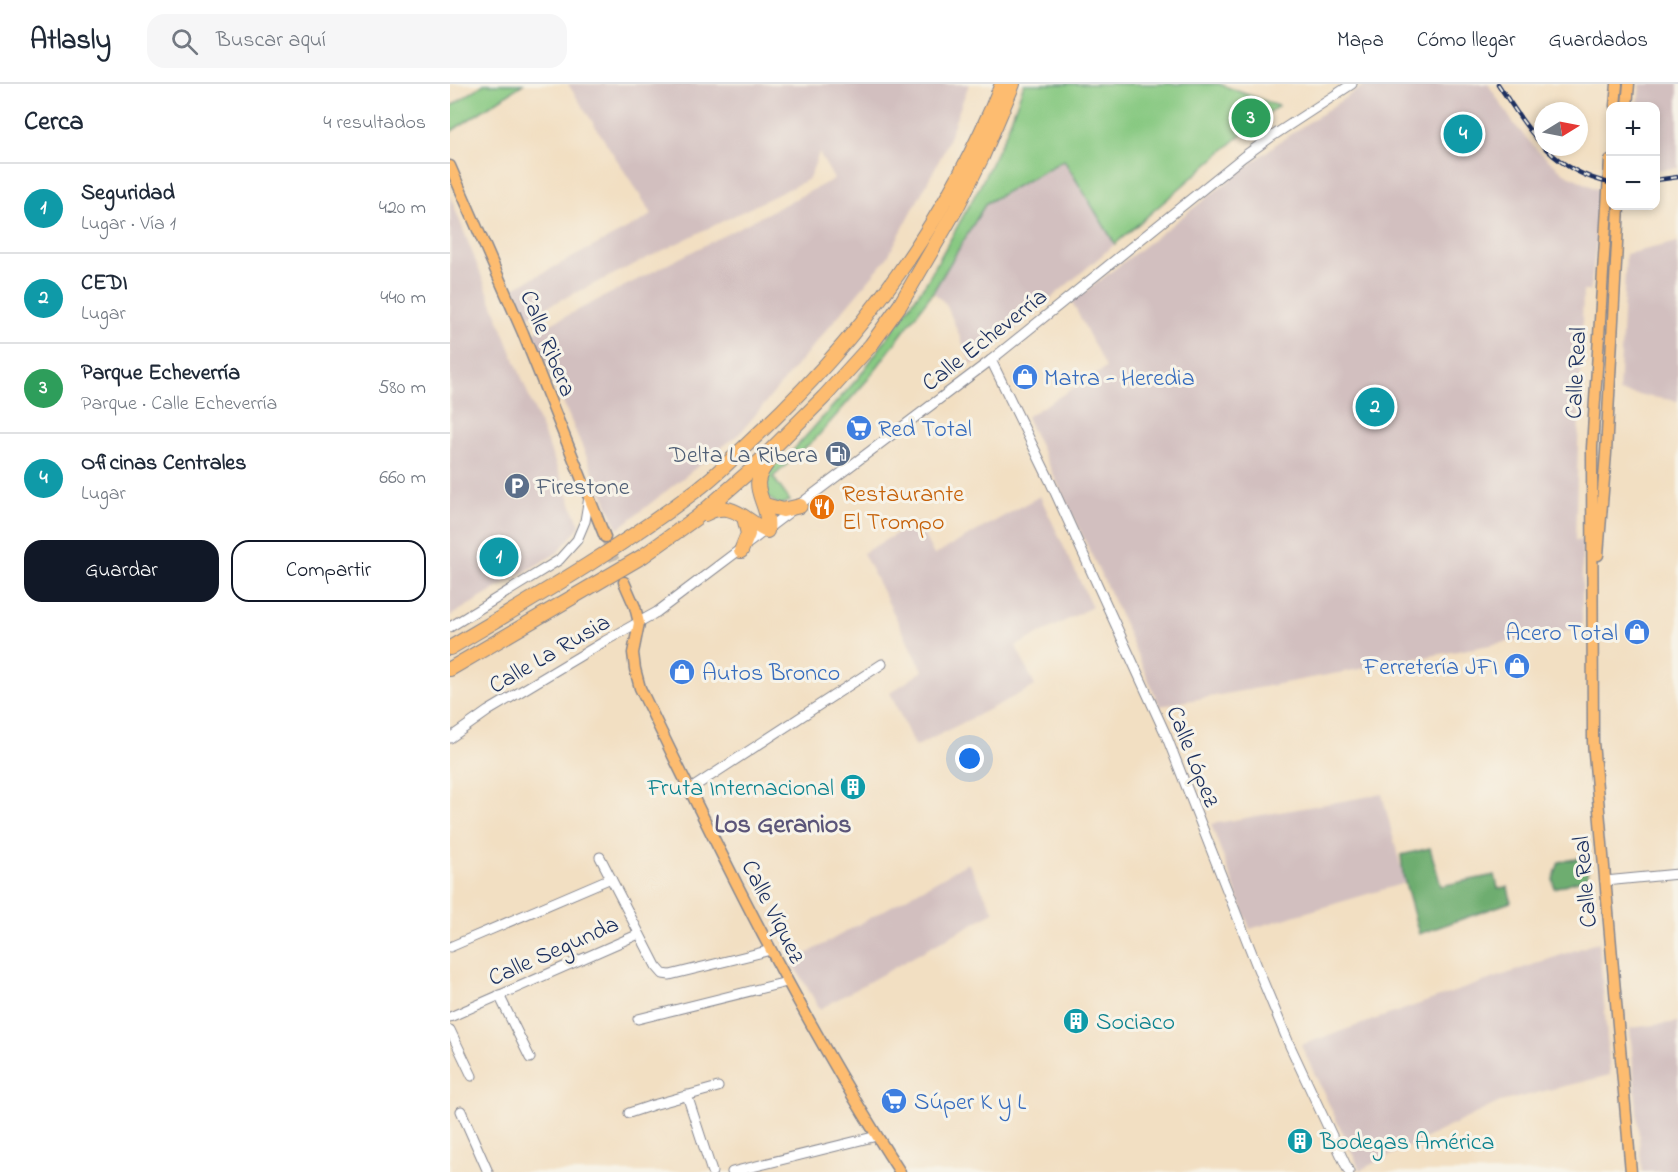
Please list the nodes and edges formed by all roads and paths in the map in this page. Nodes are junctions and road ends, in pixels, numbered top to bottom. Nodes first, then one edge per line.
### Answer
1 (1002, 84) edge
2 (1013, 84) edge
3 (1352, 84) edge
4 (1617, 84) edge
5 (1629, 85) edge
6 (1615, 102) edge
7 (1627, 102) edge
8 (450, 166) edge
9 (1608, 210) edge
10 (1618, 210) edge
11 (991, 360) junction
12 (824, 397) junction
13 (1608, 418) junction
14 (1592, 448) junction
15 (1604, 486) junction
16 (589, 497) junction
17 (765, 505) junction
18 (800, 506) junction
19 (744, 517) junction
20 (696, 518) junction
21 (767, 531) junction
22 (605, 537) tunnel mouth
23 (741, 551) junction
24 (624, 582) tunnel mouth
25 (1593, 588) junction
26 (639, 623) junction
27 (450, 627) edge
28 (450, 648) edge
29 (882, 664) dead end
30 (450, 669) edge
31 (450, 738) edge
32 (689, 790) junction
33 (600, 857) dead end
34 (1678, 874) edge
35 (611, 878) junction
36 (1605, 881) junction
37 (639, 934) junction
38 (450, 947) edge
39 (771, 950) junction
40 (786, 981) junction
41 (500, 995) junction
42 (450, 1017) edge
43 (638, 1019) dead end
44 (450, 1030) edge
45 (530, 1058) dead end
46 (472, 1076) dead end
47 (718, 1087) dead end
48 (687, 1095) junction
49 (460, 1111) dead end
50 (629, 1113) dead end
51 (877, 1136) junction
52 (488, 1172) edge
53 (712, 1172) edge
54 (732, 1172) edge
55 (900, 1172) edge
56 (1349, 1172) edge
57 (1630, 1172) edge

1 - 28 highway
2 - 12 highway
3 - 11 street, Calle Echeverría
4 - 6 main road
5 - 7 main road
8 - 16 main road, Calle Ribera
9 - 14 main road, Calle Real
10 - 13 main road, Calle Real
11 - 18 street, Calle Echeverría
11 - 56 street, Calle López
12 - 17 highway
12 - 20 highway
13 - 14 main road
13 - 15 main road, Calle Real
14 - 15 main road
14 - 25 main road, Calle Real
15 - 25 main road, Calle Real
16 - 22 main road, Calle Ribera
16 - 27 street
17 - 18 highway
17 - 21 highway
18 - 21 street, Calle Echeverría
19 - 20 highway
19 - 21 highway
19 - 23 highway
20 - 30 highway
21 - 23 street, Calle Echeverría
23 - 26 street, Calle Echeverría
24 - 26 main road
25 - 36 main road, Calle Real
26 - 31 street, Calle La Rusia
26 - 32 main road, Calle Víquez
29 - 32 street
32 - 39 main road, Calle Víquez
33 - 35 street
34 - 36 street
35 - 37 street
35 - 38 street
36 - 57 main road, Calle Real
37 - 39 street
37 - 41 street, Calle Segunda
39 - 40 main road, Calle Víquez
40 - 43 street
40 - 51 main road, Calle Víquez
41 - 42 street, Calle Segunda
41 - 45 street
44 - 46 street
47 - 48 street
48 - 50 street
48 - 53 street
49 - 52 street
51 - 54 street
51 - 55 main road, Calle Víquez

